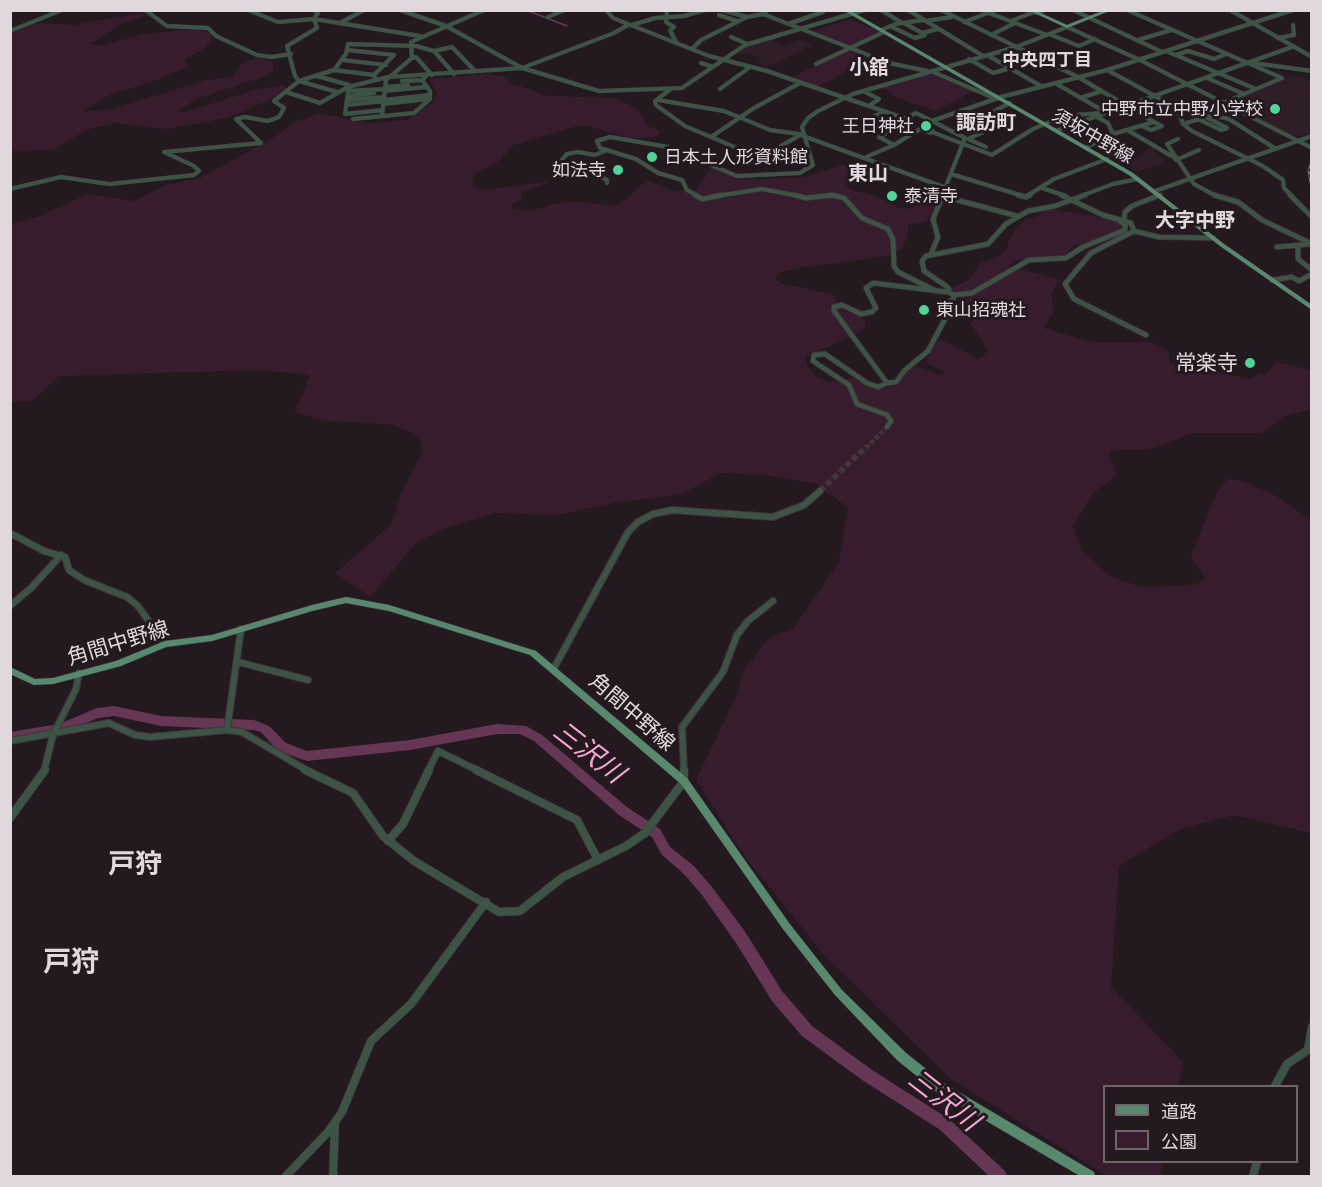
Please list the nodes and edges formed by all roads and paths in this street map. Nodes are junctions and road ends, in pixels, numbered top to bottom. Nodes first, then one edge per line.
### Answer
1 (51, 10) edge
2 (56, 10) edge
3 (62, 10) edge
4 (145, 10) edge
5 (248, 10) edge
6 (314, 10) edge
7 (364, 10) edge
8 (400, 10) edge
9 (484, 10) edge
10 (564, 10) edge
11 (606, 10) edge
12 (667, 10) edge
13 (705, 10) edge
14 (768, 10) edge
15 (845, 10) edge
16 (866, 10) edge
17 (881, 10) edge
18 (908, 10) edge
19 (941, 10) edge
20 (981, 10) edge
21 (996, 10) edge
22 (1045, 10) edge
23 (1073, 10) edge
24 (1110, 10) edge
25 (1127, 10) edge
26 (1230, 10) edge
27 (1293, 10) edge
28 (821, 11) edge
29 (1034, 12) edge
30 (720, 13) edge
31 (763, 14) junction
32 (852, 14) junction
33 (986, 14) junction
34 (953, 16) junction
35 (548, 17) dead end
36 (747, 17) junction
37 (839, 17) junction
38 (665, 18) junction
39 (1091, 18) junction
40 (314, 19) junction
41 (737, 21) junction
42 (925, 21) junction
43 (964, 22) junction
44 (1012, 22) junction
45 (340, 23) junction
46 (903, 23) junction
47 (1251, 23) junction
48 (788, 24) junction
49 (630, 25) junction
50 (1293, 25) dead end
51 (446, 26) junction
52 (890, 26) junction
53 (933, 26) junction
54 (1067, 27) junction
55 (799, 28) junction
56 (938, 29) junction
57 (896, 30) junction
58 (917, 30) junction
59 (1172, 30) junction
60 (10, 31) edge
61 (882, 31) junction
62 (903, 32) junction
63 (991, 34) junction
64 (1048, 35) junction
65 (420, 36) junction
66 (731, 37) dead end
67 (1278, 38) junction
68 (1095, 39) junction
69 (1138, 40) junction
70 (1194, 40) junction
71 (676, 42) junction
72 (747, 44) junction
73 (411, 46) junction
74 (1017, 47) junction
75 (1292, 47) junction
76 (851, 48) junction
77 (692, 49) junction
78 (347, 50) junction
79 (434, 51) junction
80 (1164, 52) junction
81 (291, 54) junction
82 (1226, 54) junction
83 (985, 55) junction
84 (1176, 55) junction
85 (1311, 57) edge
86 (412, 58) junction
87 (969, 59) junction
88 (343, 60) junction
89 (722, 60) junction
90 (1140, 60) junction
91 (1248, 62) junction
92 (701, 63) dead end
93 (816, 64) dead end
94 (386, 65) junction
95 (946, 66) junction
96 (712, 67) junction
97 (750, 67) junction
98 (522, 68) junction
99 (1011, 68) junction
100 (334, 70) junction
101 (474, 70) junction
102 (1107, 70) junction
103 (929, 71) junction
104 (1311, 71) edge
105 (1218, 73) junction
106 (454, 74) junction
107 (315, 75) junction
108 (429, 75) junction
109 (375, 77) junction
110 (388, 77) junction
111 (1078, 77) junction
112 (1206, 77) junction
113 (299, 81) junction
114 (800, 83) junction
115 (1055, 83) junction
116 (424, 84) junction
117 (1188, 84) junction
118 (1041, 86) junction
119 (671, 89) junction
120 (720, 89) dead end
121 (1256, 89) junction
122 (862, 91) junction
123 (1102, 91) junction
124 (337, 92) junction
125 (286, 93) junction
126 (1244, 94) junction
127 (430, 95) junction
128 (1155, 97) junction
129 (347, 98) junction
130 (843, 98) junction
131 (998, 98) junction
132 (1080, 98) junction
133 (384, 99) junction
134 (658, 100) junction
135 (1146, 100) junction
136 (1010, 103) junction
137 (425, 104) junction
138 (1225, 104) junction
139 (869, 106) junction
140 (1127, 106) junction
141 (1176, 108) junction
142 (884, 112) junction
143 (1106, 113) junction
144 (1212, 114) junction
145 (1097, 117) junction
146 (1206, 117) junction
147 (906, 118) junction
148 (980, 118) junction
149 (353, 119) dead end
150 (740, 119) junction
151 (1200, 120) junction
152 (932, 121) junction
153 (1154, 122) junction
154 (1046, 124) junction
155 (1183, 124) junction
156 (941, 126) junction
157 (1142, 126) junction
158 (892, 130) junction
159 (1058, 130) junction
160 (1129, 131) junction
161 (932, 132) junction
162 (953, 132) junction
163 (1113, 134) junction
164 (802, 135) junction
165 (1311, 136) edge
166 (711, 137) junction
167 (1178, 139) dead end
168 (965, 140) junction
169 (1298, 141) junction
170 (894, 145) junction
171 (987, 147) dead end
172 (1087, 147) junction
173 (1311, 148) edge
174 (1276, 149) junction
175 (607, 150) junction
176 (1199, 150) dead end
177 (865, 157) junction
178 (1107, 159) junction
179 (1175, 159) junction
180 (1249, 159) junction
181 (951, 174) junction
182 (1137, 178) junction
183 (1189, 179) junction
184 (607, 183) dead end
185 (944, 187) junction
186 (1042, 188) junction
187 (10, 189) edge
188 (1158, 193) junction
189 (942, 196) junction
190 (1074, 199) junction
191 (1017, 216) junction
192 (1311, 217) edge
193 (1122, 221) junction
194 (1134, 231) junction
195 (1213, 238) junction
196 (1311, 244) edge
197 (1277, 247) dead end
198 (1298, 247) junction
199 (931, 254) junction
200 (1311, 272) edge
201 (1272, 280) junction
202 (936, 291) junction
203 (947, 292) junction
204 (954, 295) junction
205 (1311, 308) edge
206 (1146, 335) dead end
207 (887, 383) junction
208 (887, 427) dead end
209 (820, 491) tunnel mouth
210 (10, 533) edge
211 (61, 555) junction
212 (773, 601) dead end
213 (10, 606) edge
214 (241, 629) junction
215 (165, 644) junction
216 (238, 662) junction
217 (554, 668) junction
218 (10, 670) edge
219 (79, 673) junction
220 (308, 680) dead end
221 (228, 727) junction
222 (53, 735) junction
223 (10, 741) edge
224 (684, 781) junction
225 (10, 818) edge
226 (388, 841) junction
227 (598, 860) junction
228 (486, 902) junction
229 (1311, 1027) edge
230 (1276, 1085) edge
231 (335, 1122) junction
232 (286, 1176) edge
233 (333, 1176) edge
234 (1090, 1176) edge

1 - 2 street
3 - 60 street
4 - 81 street
5 - 40 street
6 - 40 street
7 - 45 street
8 - 51 street
9 - 51 street
10 - 35 street
11 - 49 street
12 - 38 street
13 - 38 street
14 - 31 street
15 - 32 main road, 須坂中野線
16 - 32 street
17 - 46 street
18 - 42 street
19 - 34 street
20 - 33 street
21 - 33 street
22 - 29 street
23 - 39 street
24 - 39 main road
25 - 59 street
26 - 47 street
27 - 47 street
28 - 37 street
28 - 48 street
29 - 44 street
29 - 54 main road
30 - 36 street
30 - 41 street
31 - 36 street
31 - 48 street
32 - 37 street
32 - 61 main road, 須坂中野線
33 - 43 street
33 - 44 street
34 - 42 street
34 - 43 street
36 - 41 street
37 - 55 street
38 - 49 street
38 - 71 street
39 - 54 main road
39 - 69 street
40 - 45 street
40 - 81 street
41 - 77 street
42 - 46 street
42 - 53 street
42 - 58 street
43 - 63 street
44 - 63 street
44 - 64 street
45 - 65 street
46 - 52 street
46 - 58 street
47 - 67 street
47 - 70 street
48 - 55 street
49 - 71 street
49 - 98 street
50 - 67 street
51 - 65 street
51 - 98 street
52 - 57 street
52 - 61 street
53 - 56 street
53 - 58 street
54 - 64 street
54 - 68 street
55 - 72 street
55 - 76 street
56 - 58 street
56 - 83 street
57 - 58 street
57 - 62 street
58 - 62 street
58 - 62 street
59 - 69 street
59 - 70 street
61 - 76 street
61 - 95 main road, 須坂中野線
63 - 74 street
64 - 68 street
64 - 74 street
65 - 73 street
66 - 72 street
67 - 75 street
68 - 90 street
69 - 80 street
70 - 80 street
70 - 82 street
71 - 77 street
72 - 89 street
73 - 78 street
73 - 79 street
73 - 86 street
74 - 83 street
74 - 111 street
75 - 85 street
75 - 91 street
76 - 93 street
76 - 103 street
77 - 89 street
78 - 88 street
78 - 94 street
79 - 101 street
79 - 106 street
80 - 84 street
80 - 90 street
81 - 113 street
82 - 84 street
82 - 91 street
83 - 87 street
83 - 99 street
84 - 105 street
86 - 108 street
86 - 110 street
87 - 95 street
87 - 99 street
88 - 94 street
88 - 100 street
89 - 96 street
89 - 97 street
90 - 102 street
90 - 117 street
91 - 104 street
91 - 105 street
91 - 121 street
92 - 96 street
94 - 109 street
95 - 103 street
95 - 131 main road, 須坂中野線
96 - 119 street
97 - 114 street
97 - 120 street
98 - 101 street
98 - 119 street
99 - 118 street
100 - 107 street
100 - 109 street
101 - 106 street
102 - 111 street
102 - 128 street
103 - 122 street
103 - 131 street
105 - 112 street
105 - 121 street
106 - 108 street
107 - 113 street
107 - 129 street
108 - 110 street
108 - 116 street
109 - 110 street
109 - 129 street
110 - 133 street
111 - 115 street
111 - 123 street
112 - 117 street
112 - 126 street
113 - 124 street
113 - 125 street
114 - 130 street
114 - 150 street
115 - 118 street
115 - 132 street
116 - 127 street
116 - 133 street
116 - 133 street
117 - 128 street
117 - 138 street
118 - 131 street
119 - 134 street
121 - 126 street
122 - 130 street
122 - 139 street
123 - 132 street
123 - 140 street
124 - 125 street
124 - 129 street
125 - 187 street
126 - 138 street
127 - 133 street
127 - 133 street
127 - 137 street
128 - 135 street
128 - 141 street
129 - 133 street
129 - 133 street
129 - 133 street
130 - 139 street
130 - 164 street
131 - 136 main road, 須坂中野線
131 - 152 street
132 - 143 street
133 - 137 street
133 - 137 street
133 - 149 street
134 - 150 street
134 - 166 street
135 - 140 street
135 - 141 street
136 - 148 street
136 - 154 main road, 須坂中野線
138 - 144 street
138 - 169 street
139 - 142 street
140 - 143 street
140 - 153 street
141 - 144 street
141 - 155 street
142 - 147 street
142 - 158 street
143 - 145 street
143 - 154 street
144 - 146 street
144 - 174 street
145 - 159 street
145 - 163 street
146 - 151 street
146 - 151 street
147 - 152 street
147 - 158 street
148 - 162 street
148 - 168 street
150 - 164 street
150 - 166 street
151 - 155 street
152 - 156 street
153 - 157 street
153 - 157 street
154 - 159 main road, 須坂中野線
154 - 168 street
155 - 180 street
156 - 161 street
156 - 162 street
157 - 160 street
158 - 170 street
159 - 172 main road, 須坂中野線
160 - 163 street
160 - 179 street
161 - 168 street
161 - 170 street
162 - 168 street
163 - 172 street
164 - 166 street
164 - 175 street
164 - 177 street
165 - 169 street
167 - 179 street
168 - 171 street
168 - 181 street
169 - 173 street
169 - 174 street
170 - 177 street
172 - 178 main road, 須坂中野線
174 - 180 street
175 - 184 street
175 - 202 street
176 - 179 street
177 - 185 street
178 - 182 main road, 須坂中野線
178 - 186 street
179 - 183 street
180 - 183 street
180 - 192 street
181 - 185 street
181 - 186 street
182 - 188 main road, 須坂中野線
182 - 190 street
183 - 188 street
183 - 196 street
185 - 189 street
186 - 190 street
188 - 193 street
188 - 195 main road, 須坂中野線
189 - 191 street
189 - 199 street
190 - 191 street
190 - 193 street
191 - 199 street
193 - 194 street
193 - 204 street
194 - 195 street
194 - 206 street
195 - 201 main road, 須坂中野線
196 - 198 street
197 - 198 street
198 - 200 street
199 - 203 street
200 - 201 street
201 - 205 main road, 須坂中野線
202 - 203 street
202 - 207 street
203 - 204 street
204 - 207 street
207 - 208 street
209 - 217 street
210 - 211 street
211 - 213 street
211 - 215 street
212 - 224 street
214 - 215 main road, 角間中野線
214 - 216 street
214 - 217 main road, 角間中野線
215 - 219 main road, 角間中野線
216 - 220 street
216 - 221 street
217 - 224 main road, 角間中野線
218 - 219 main road, 角間中野線
219 - 222 street
221 - 222 street
221 - 226 street
222 - 223 street
222 - 225 street
224 - 227 street
224 - 234 main road, 角間中野線
226 - 227 street
226 - 228 street
227 - 228 street
228 - 231 street
229 - 230 street
231 - 232 street
231 - 233 street

